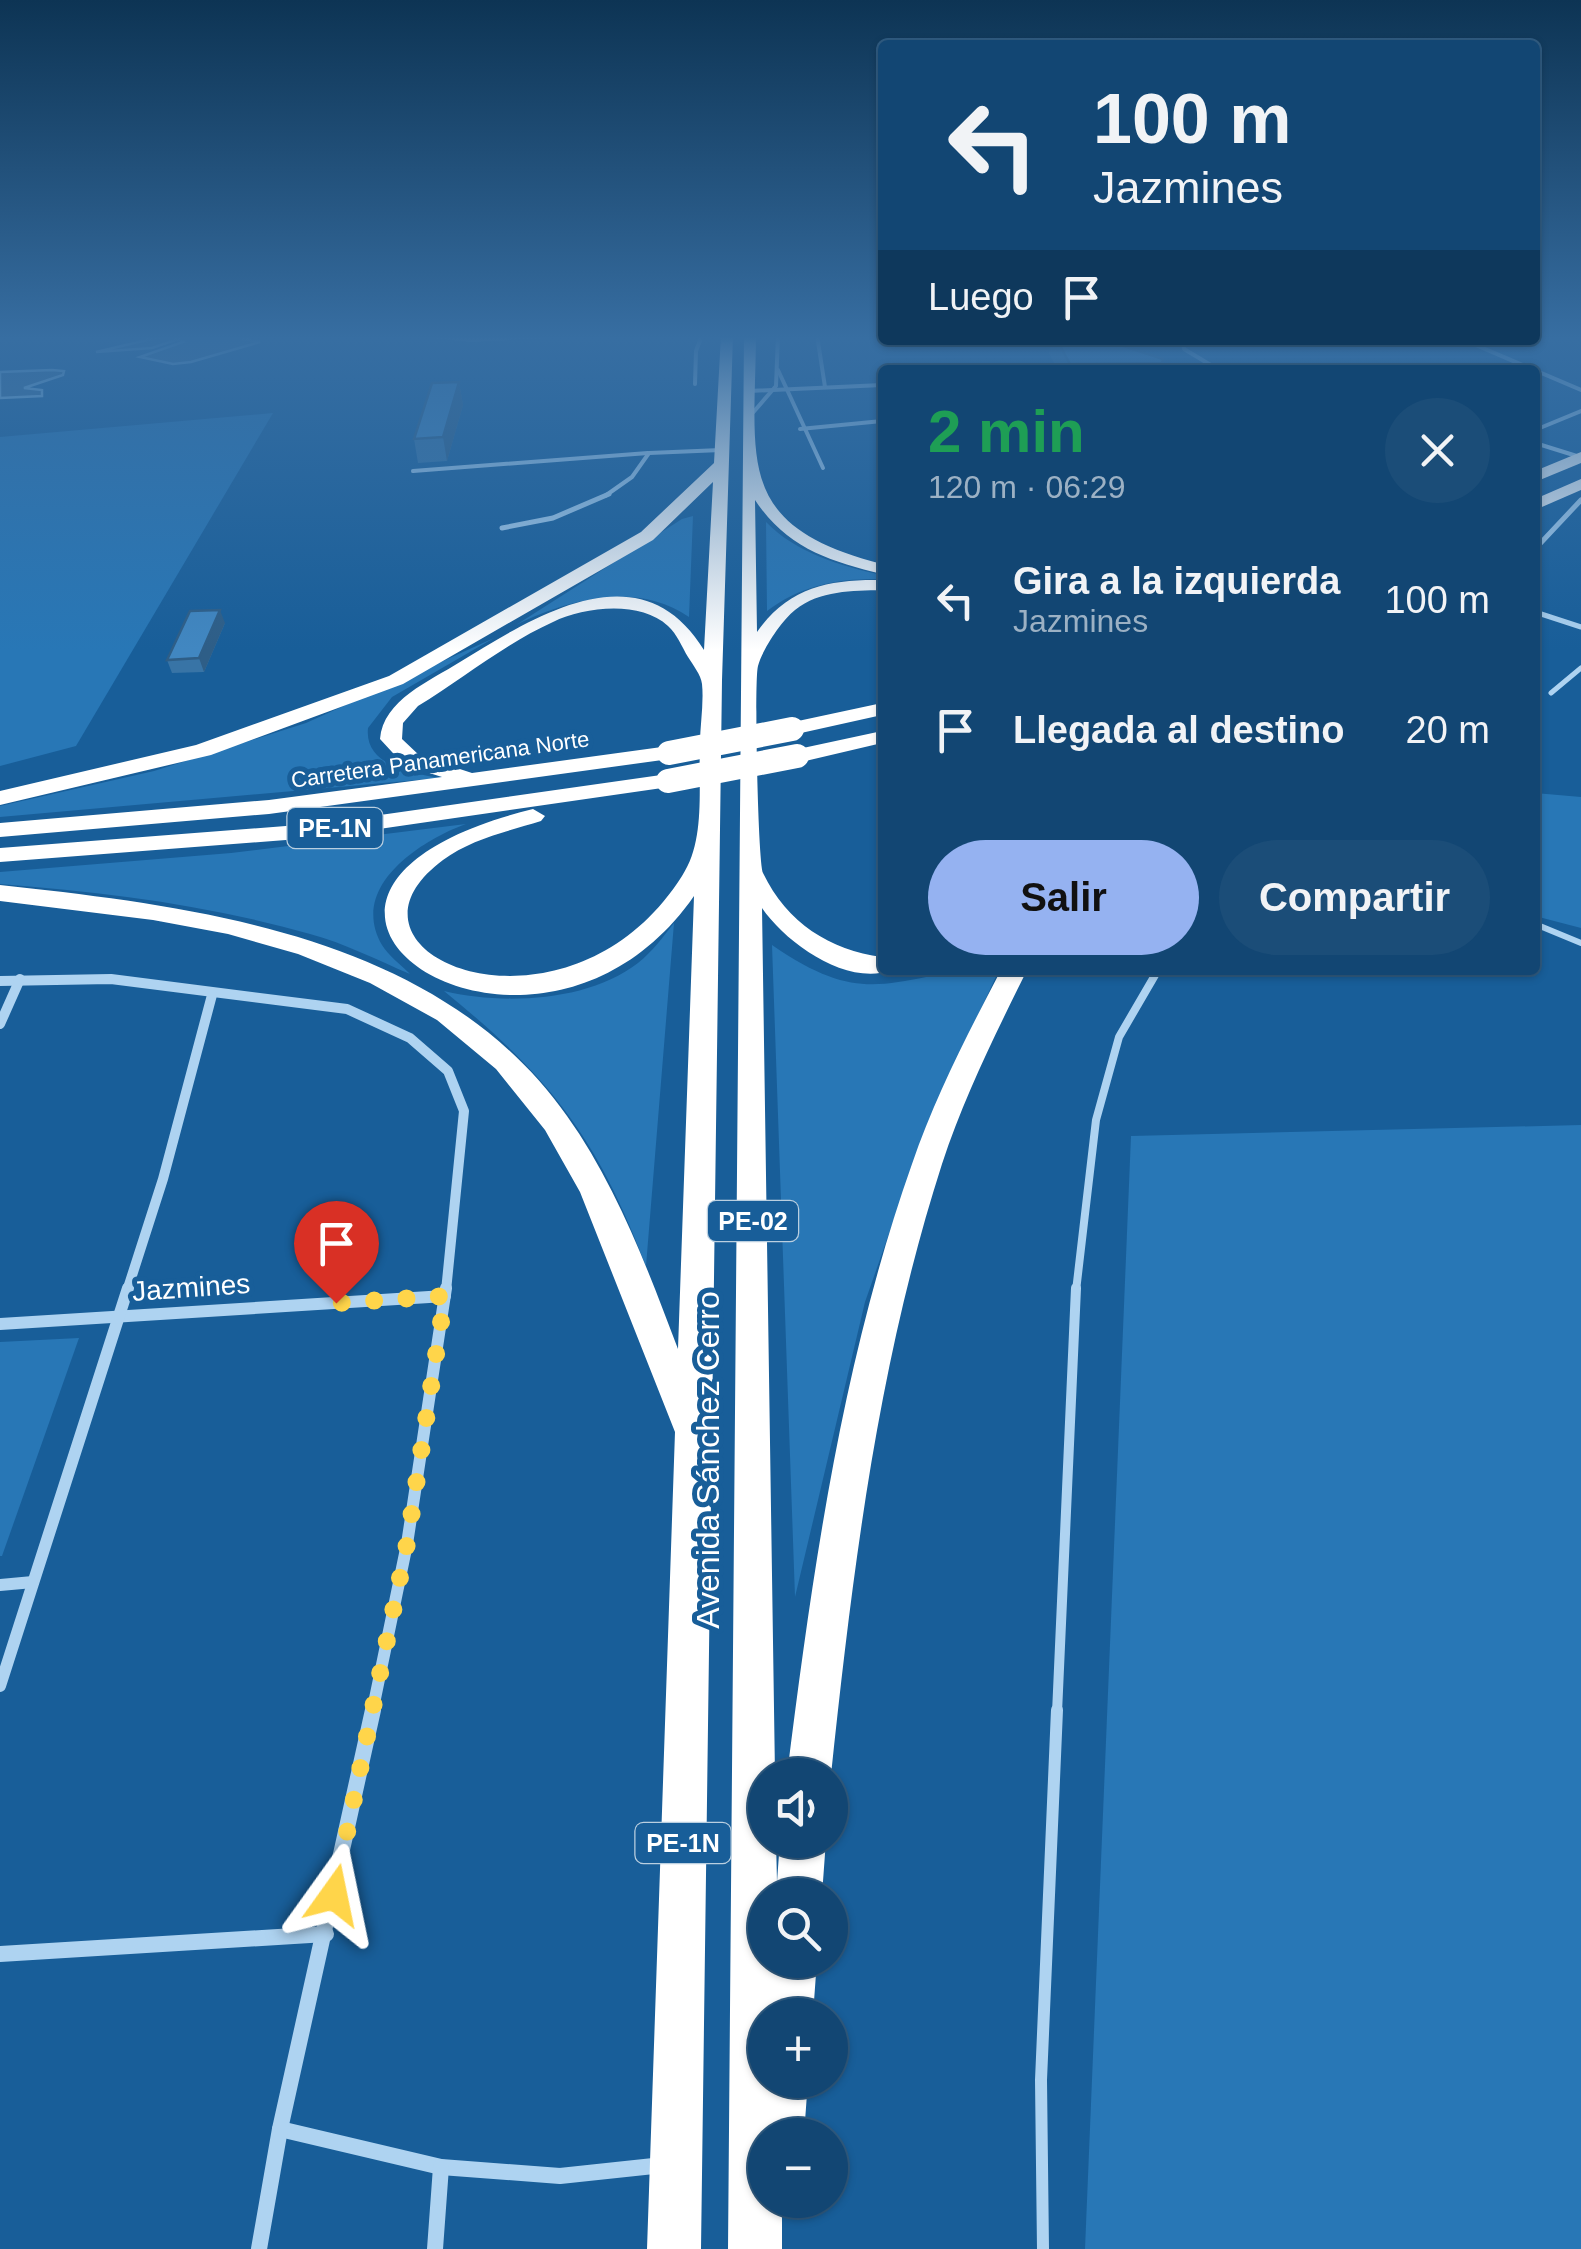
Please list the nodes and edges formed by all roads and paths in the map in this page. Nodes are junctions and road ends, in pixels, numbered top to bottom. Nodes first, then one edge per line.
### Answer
1 (722, 440) edge
2 (748, 440) edge
3 (807, 440) edge
4 (1540, 444) edge
5 (649, 453) junction
6 (1580, 457) edge
7 (721, 458) junction
8 (747, 468) junction
9 (823, 468) dead end
10 (414, 471) dead end
11 (1540, 475) edge
12 (1581, 484) edge
13 (1581, 500) edge
14 (1540, 503) edge
15 (502, 528) dead end
16 (1540, 544) edge
17 (878, 567) edge
18 (878, 584) edge
19 (1540, 614) edge
20 (1581, 627) edge
21 (1581, 668) edge
22 (750, 670) junction
23 (712, 680) junction
24 (1551, 694) dead end
25 (878, 710) edge
26 (878, 738) edge
27 (519, 775) junction
28 (607, 791) junction
29 (0, 798) edge
30 (0, 830) edge
31 (0, 854) edge
32 (708, 854) junction
33 (752, 874) junction
34 (0, 893) edge
35 (1540, 926) edge
36 (1581, 943) edge
37 (878, 964) edge
38 (1012, 975) edge
39 (1155, 975) edge
40 (20, 979) junction
41 (0, 981) edge
42 (212, 994) junction
43 (0, 1024) edge
44 (445, 1296) junction
45 (117, 1316) junction
46 (0, 1324) edge
47 (693, 1436) junction
48 (34, 1582) junction
49 (0, 1585) edge
50 (0, 1686) edge
51 (811, 1758) edge
52 (326, 1934) junction
53 (0, 1954) edge
54 (280, 2129) junction
55 (676, 2163) junction
56 (441, 2167) junction
57 (771, 2218) edge
58 (259, 2249) edge
59 (435, 2249) edge
60 (674, 2249) edge
61 (755, 2249) edge
62 (768, 2249) edge
63 (1044, 2249) edge

1 - 7 highway, PE-02
2 - 8 highway, PE-02
3 - 9 lane
4 - 6 lane
5 - 7 lane
5 - 10 lane
5 - 15 lane
6 - 11 highway
7 - 23 highway, PE-02
7 - 29 highway
8 - 17 highway
8 - 22 highway, PE-02
12 - 14 highway
13 - 16 lane
18 - 22 highway
19 - 20 lane
21 - 24 lane
22 - 33 highway, Avenida Sánchez Cerro / PE-02
23 - 27 highway
23 - 32 highway, Avenida Sánchez Cerro / PE-02
25 - 27 highway, Carretera Panamericana Norte / PE-1N, bridge
26 - 28 highway, Carretera Panamericana Norte / PE-1N, bridge
27 - 30 highway, Carretera Panamericana Norte / PE-1N
28 - 31 highway, Carretera Panamericana Norte / PE-1N
28 - 32 highway
32 - 47 highway, Avenida Sánchez Cerro / PE-02
33 - 37 highway
33 - 61 highway, Avenida Sánchez Cerro / PE-02
34 - 47 highway
35 - 36 lane
38 - 51 highway
39 - 63 lane
40 - 41 street
40 - 42 street
40 - 43 street
42 - 44 street
42 - 45 street
44 - 45 street, Jazmines
44 - 52 street
45 - 46 street, Jazmines
45 - 48 street
47 - 55 highway, Avenida Sánchez Cerro / PE-1N
48 - 49 street
48 - 50 street
52 - 53 street
52 - 54 street
54 - 56 street
54 - 58 street
55 - 56 street
55 - 60 highway, Avenida Sánchez Cerro / PE-1N
56 - 59 street
57 - 62 highway

